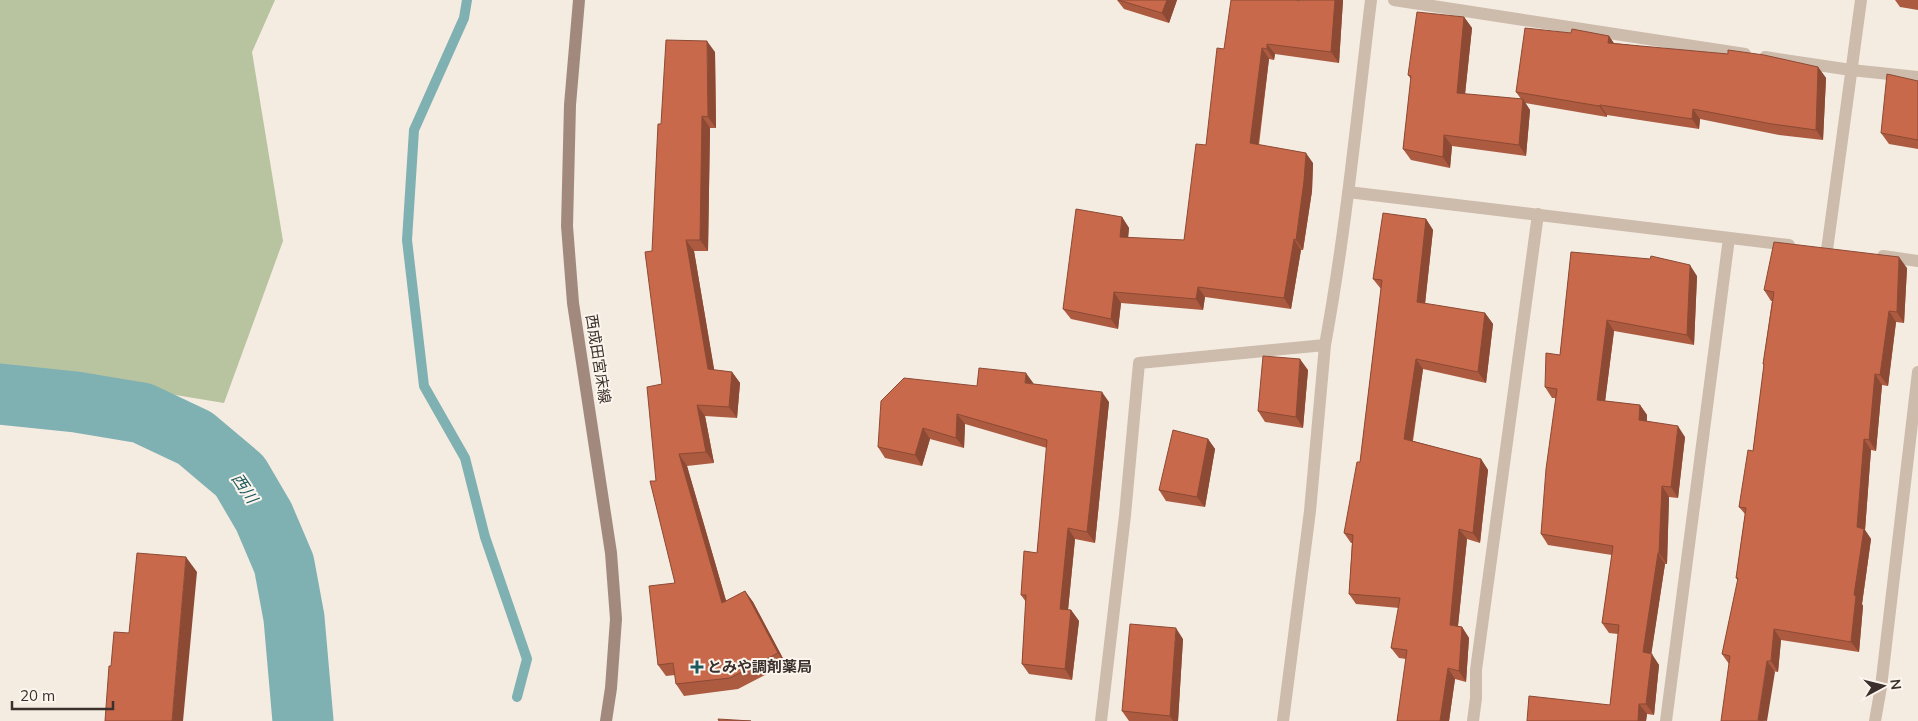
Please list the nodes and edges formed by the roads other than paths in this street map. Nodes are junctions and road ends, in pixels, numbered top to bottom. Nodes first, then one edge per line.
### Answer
1 (578, 0) edge
2 (1371, 0) edge
3 (1394, 0) edge
4 (1861, 0) edge
5 (1851, 70) junction
6 (1918, 77) edge
7 (1348, 192) junction
8 (1538, 214) junction
9 (1729, 238) junction
10 (1797, 246) edge
11 (1827, 250) edge
12 (1872, 255) edge
13 (1918, 261) edge
14 (1325, 345) junction
15 (1918, 372) edge
16 (606, 721) edge
17 (1101, 721) edge
18 (1283, 721) edge
19 (1472, 721) edge
20 (1666, 721) edge
21 (1875, 721) edge

1 - 16 main road, 西成田宮床線
2 - 7 street
3 - 5 street
4 - 5 street
5 - 6 street
5 - 11 street
7 - 8 street
7 - 14 street
8 - 9 street
8 - 19 street
9 - 10 street
9 - 20 street
12 - 13 street
14 - 17 street
14 - 18 street
15 - 21 street

